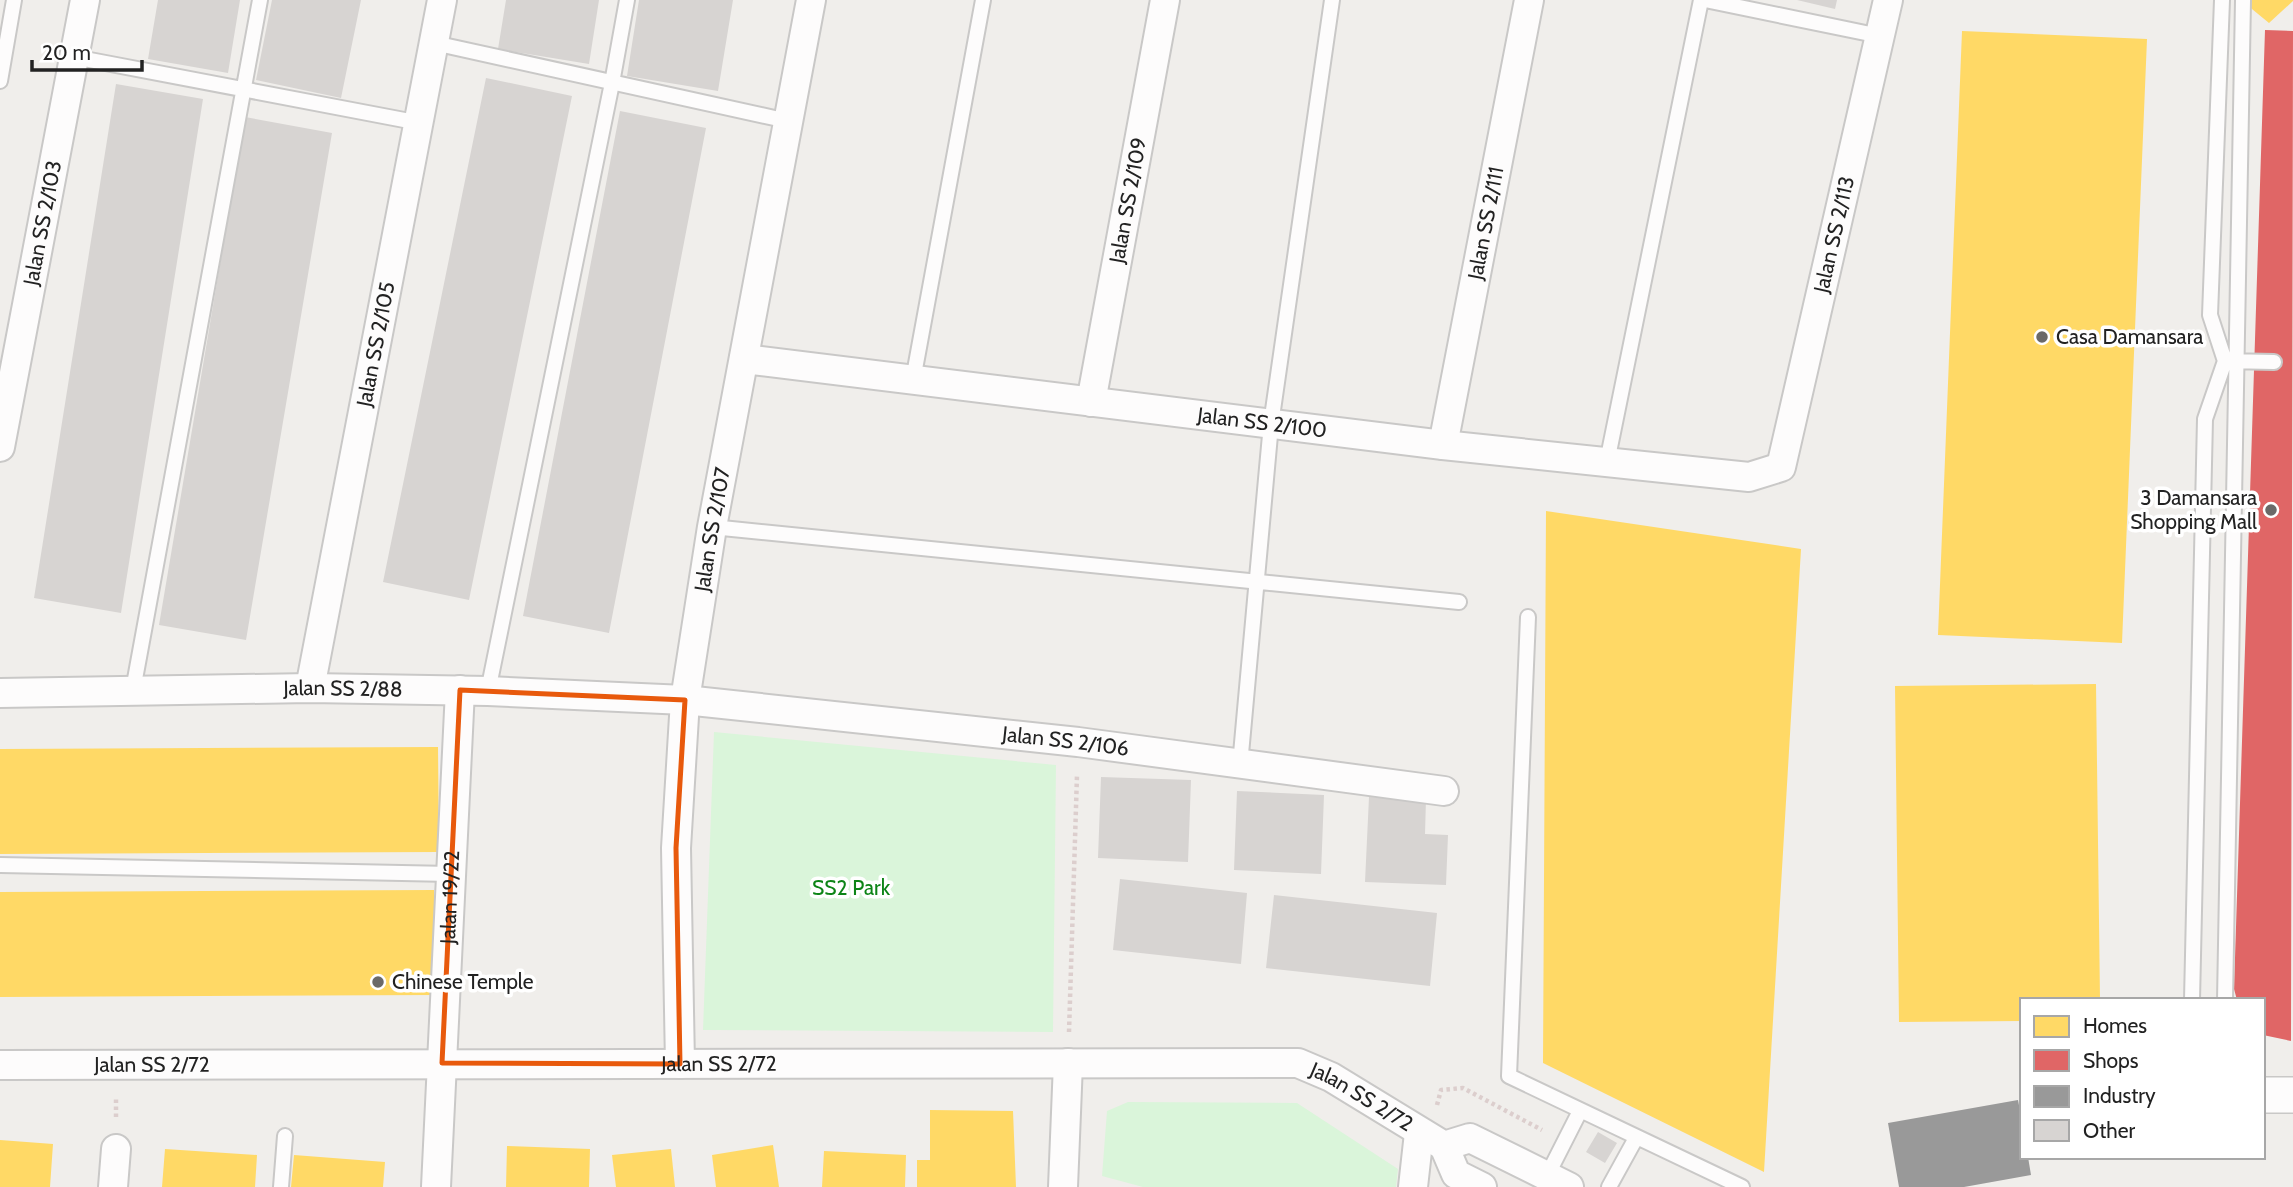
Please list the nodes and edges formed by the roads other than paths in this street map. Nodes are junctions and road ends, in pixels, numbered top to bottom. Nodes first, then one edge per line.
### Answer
1 (14, 0) edge
2 (85, 0) edge
3 (260, 0) edge
4 (442, 0) edge
5 (626, 0) edge
6 (811, 0) edge
7 (983, 0) edge
8 (1165, 0) edge
9 (1332, 0) edge
10 (1529, 0) edge
11 (1703, 0) edge
12 (1888, 0) edge
13 (2222, 0) edge
14 (2243, 0) edge
15 (1880, 36) junction
16 (434, 43) junction
17 (74, 57) junction
18 (0, 81) edge
19 (612, 83) junction
20 (242, 89) junction
21 (788, 121) junction
22 (419, 123) junction
23 (9, 350) edge
24 (744, 359) junction
25 (2224, 361) junction
26 (2274, 362) dead end
27 (913, 380) junction
28 (1091, 402) junction
29 (1271, 424) junction
30 (1443, 445) junction
31 (0, 447) edge
32 (1607, 462) junction
33 (1781, 467) joint
34 (712, 527) junction
35 (1257, 581) junction
36 (1459, 602) dead end
37 (1528, 617) dead end
38 (310, 688) junction
39 (133, 690) junction
40 (460, 690) junction
41 (488, 691) junction
42 (0, 693) edge
43 (685, 700) junction
44 (1240, 765) junction
45 (1444, 791) dead end
46 (0, 865) edge
47 (451, 874) junction
48 (2192, 998) edge
49 (2225, 998) edge
50 (442, 1063) junction
51 (1068, 1063) junction
52 (680, 1064) junction
53 (0, 1065) edge
54 (2265, 1095) edge
55 (2293, 1095) edge
56 (1580, 1111) junction
57 (1419, 1133) junction
58 (285, 1136) dead end
59 (1636, 1138) junction
60 (1444, 1146) junction
61 (116, 1149) road end
62 (1553, 1183) edge
63 (113, 1187) edge
64 (281, 1187) edge
65 (436, 1187) edge
66 (1063, 1187) edge
67 (1413, 1187) edge
68 (1482, 1187) edge
69 (1609, 1187) edge
70 (1742, 1187) edge

1 - 18 lane
2 - 17 street, Jalan SS 2/103
3 - 20 lane
4 - 16 street, Jalan SS 2/105
5 - 19 lane
6 - 21 street, Jalan SS 2/107
7 - 27 lane
8 - 28 street, Jalan SS 2/109
9 - 29 lane
10 - 30 street, Jalan SS 2/111
11 - 15 lane
11 - 32 lane
12 - 15 street, Jalan SS 2/113
13 - 25 lane
14 - 49 lane
15 - 33 street, Jalan SS 2/113
16 - 19 lane
16 - 22 street, Jalan SS 2/105
17 - 20 lane
17 - 23 street, Jalan SS 2/103
19 - 21 lane
19 - 41 lane
20 - 22 lane
20 - 39 lane
21 - 24 street, Jalan SS 2/107
22 - 38 street, Jalan SS 2/105
23 - 31 street, Jalan SS 2/103
24 - 27 street, Jalan SS 2/100
24 - 34 street, Jalan SS 2/107
25 - 26 lane
25 - 48 lane
27 - 28 street, Jalan SS 2/100
28 - 29 street, Jalan SS 2/100
29 - 30 street, Jalan SS 2/100
29 - 35 lane
30 - 32 street, Jalan SS 2/100
32 - 33 street, Jalan SS 2/100
34 - 35 lane
34 - 43 street, Jalan SS 2/107
35 - 36 lane
35 - 44 lane
37 - 56 lane
38 - 39 street, Jalan SS 2/88
38 - 40 street, Jalan SS 2/88
39 - 42 street, Jalan SS 2/88
40 - 41 street, Jalan SS 2/88
40 - 47 street, Jalan 19/22
41 - 43 street, Jalan SS 2/88
43 - 44 street, Jalan SS 2/106
43 - 52 street, Jalan SS 2/107
44 - 45 street, Jalan SS 2/106
46 - 47 lane
47 - 50 street, Jalan 19/22
50 - 52 street, Jalan SS 2/72
50 - 53 street, Jalan SS 2/72
50 - 65 street, Jalan 19/22
51 - 52 street, Jalan SS 2/72
51 - 57 street, Jalan SS 2/72
51 - 66 street
54 - 55 street
56 - 59 lane
56 - 62 lane
57 - 60 street, Jalan SS 2/72
57 - 67 street
58 - 64 lane
59 - 69 lane
59 - 70 lane
60 - 62 street
60 - 68 street
61 - 63 street

